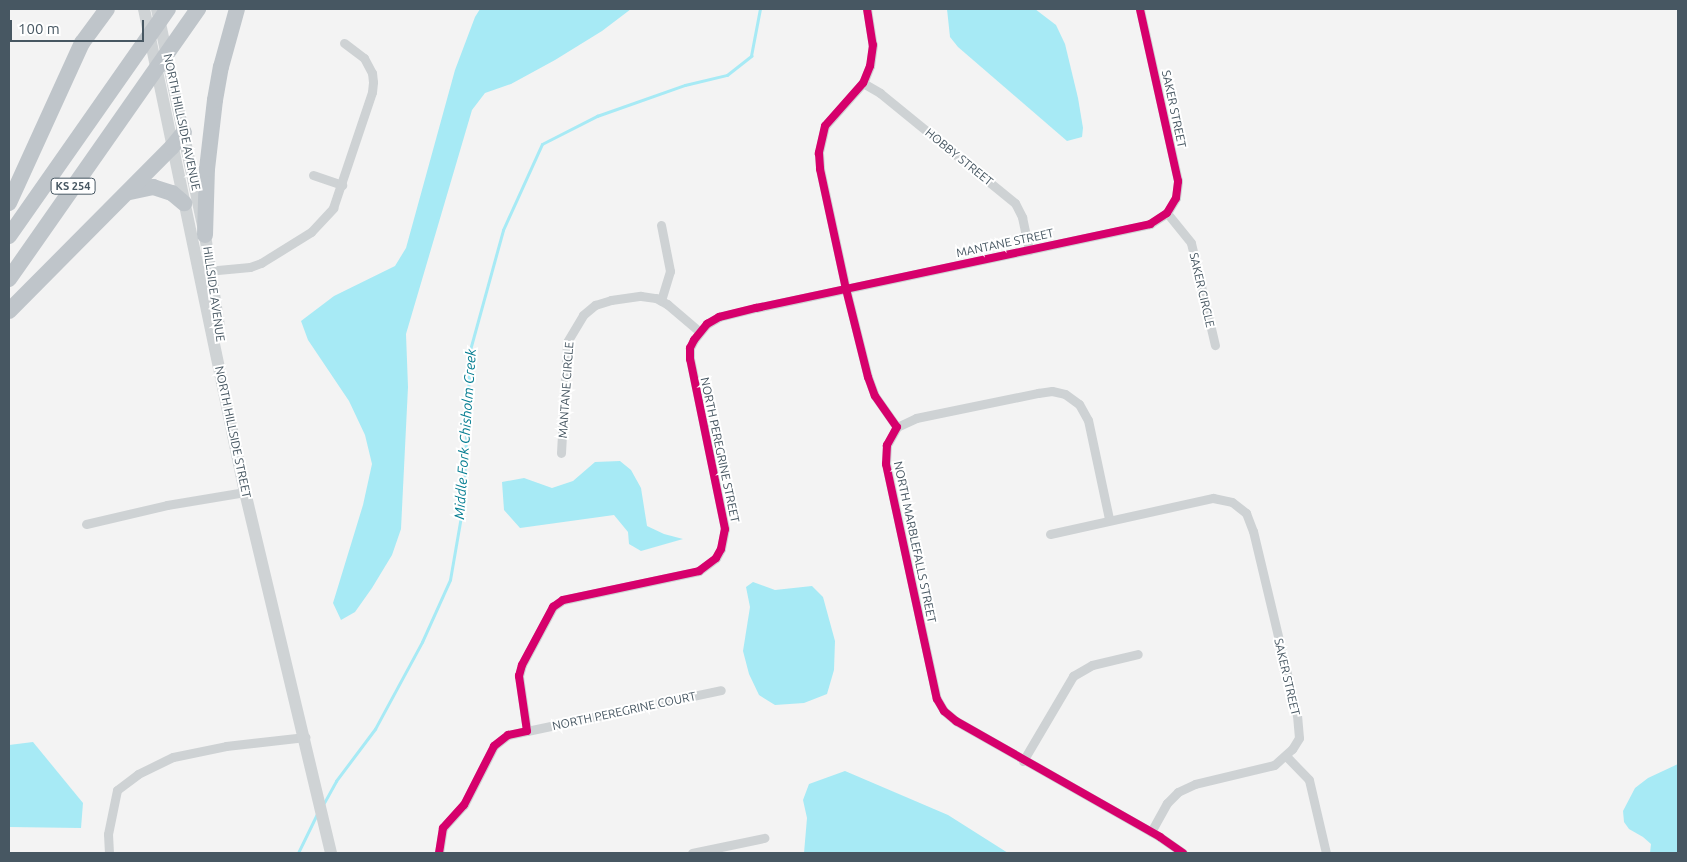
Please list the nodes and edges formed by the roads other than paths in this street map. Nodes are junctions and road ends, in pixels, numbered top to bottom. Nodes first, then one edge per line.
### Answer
1 (107, 9) edge
2 (144, 9) edge
3 (158, 9) edge
4 (168, 9) edge
5 (198, 9) edge
6 (237, 9) edge
7 (867, 9) edge
8 (1140, 9) edge
9 (344, 43) dead end
10 (863, 83) junction
11 (184, 132) junction
12 (172, 148) junction
13 (313, 174) dead end
14 (342, 185) junction
15 (128, 193) junction
16 (184, 202) junction
17 (9, 203) edge
18 (1167, 213) junction
19 (661, 225) dead end
20 (205, 235) junction
21 (9, 236) edge
22 (1029, 250) junction
23 (205, 271) junction
24 (9, 279) edge
25 (846, 289) junction
26 (661, 301) junction
27 (9, 311) edge
28 (700, 332) junction
29 (1215, 345) dead end
30 (897, 427) junction
31 (235, 443) joint
32 (561, 453) dead end
33 (245, 492) junction
34 (1109, 520) junction
35 (86, 524) dead end
36 (1050, 534) dead end
37 (1138, 654) dead end
38 (721, 690) dead end
39 (527, 730) junction
40 (305, 737) junction
41 (1286, 756) junction
42 (1023, 761) junction
43 (1151, 832) junction
44 (764, 838) dead end
45 (109, 853) edge
46 (331, 853) edge
47 (438, 853) edge
48 (692, 853) edge
49 (1184, 853) edge
50 (1326, 853) edge

1 - 17 highway
2 - 12 main road
3 - 11 main road, NORTH HILLSIDE AVENUE
4 - 21 highway, KS 254
5 - 24 highway, KS 254
6 - 20 highway
7 - 10 street
8 - 18 street, SAKER STREET
9 - 14 street
10 - 22 street, HOBBY STREET
10 - 25 street
11 - 12 highway
11 - 20 main road, NORTH HILLSIDE AVENUE
12 - 15 highway
12 - 16 main road
13 - 14 street
14 - 23 street
15 - 16 highway
15 - 27 highway
16 - 23 main road
18 - 22 street, MANTANE STREET
18 - 29 street, SAKER CIRCLE
19 - 26 street
20 - 23 main road, HILLSIDE AVENUE
22 - 25 street, MANTANE STREET
23 - 31 main road, HILLSIDE AVENUE
25 - 28 street, MANTANE STREET
25 - 30 street
26 - 28 street, MANTANE CIRCLE
26 - 32 street, MANTANE CIRCLE
28 - 39 street, NORTH PEREGRINE STREET
30 - 34 street
30 - 42 street, NORTH MARBLEFALLS STREET
31 - 33 main road, NORTH HILLSIDE STREET
33 - 35 street
33 - 40 main road, NORTH HILLSIDE STREET
34 - 36 street, SAKER STREET
34 - 41 street, SAKER STREET
37 - 42 street
38 - 39 street, NORTH PEREGRINE COURT
39 - 47 street
40 - 45 street
40 - 46 main road, NORTH HILLSIDE STREET
41 - 43 street
41 - 50 street
42 - 43 street, NORTH MARBLEFALLS STREET
43 - 49 street, NORTH MARBLEFALLS STREET
44 - 48 street

